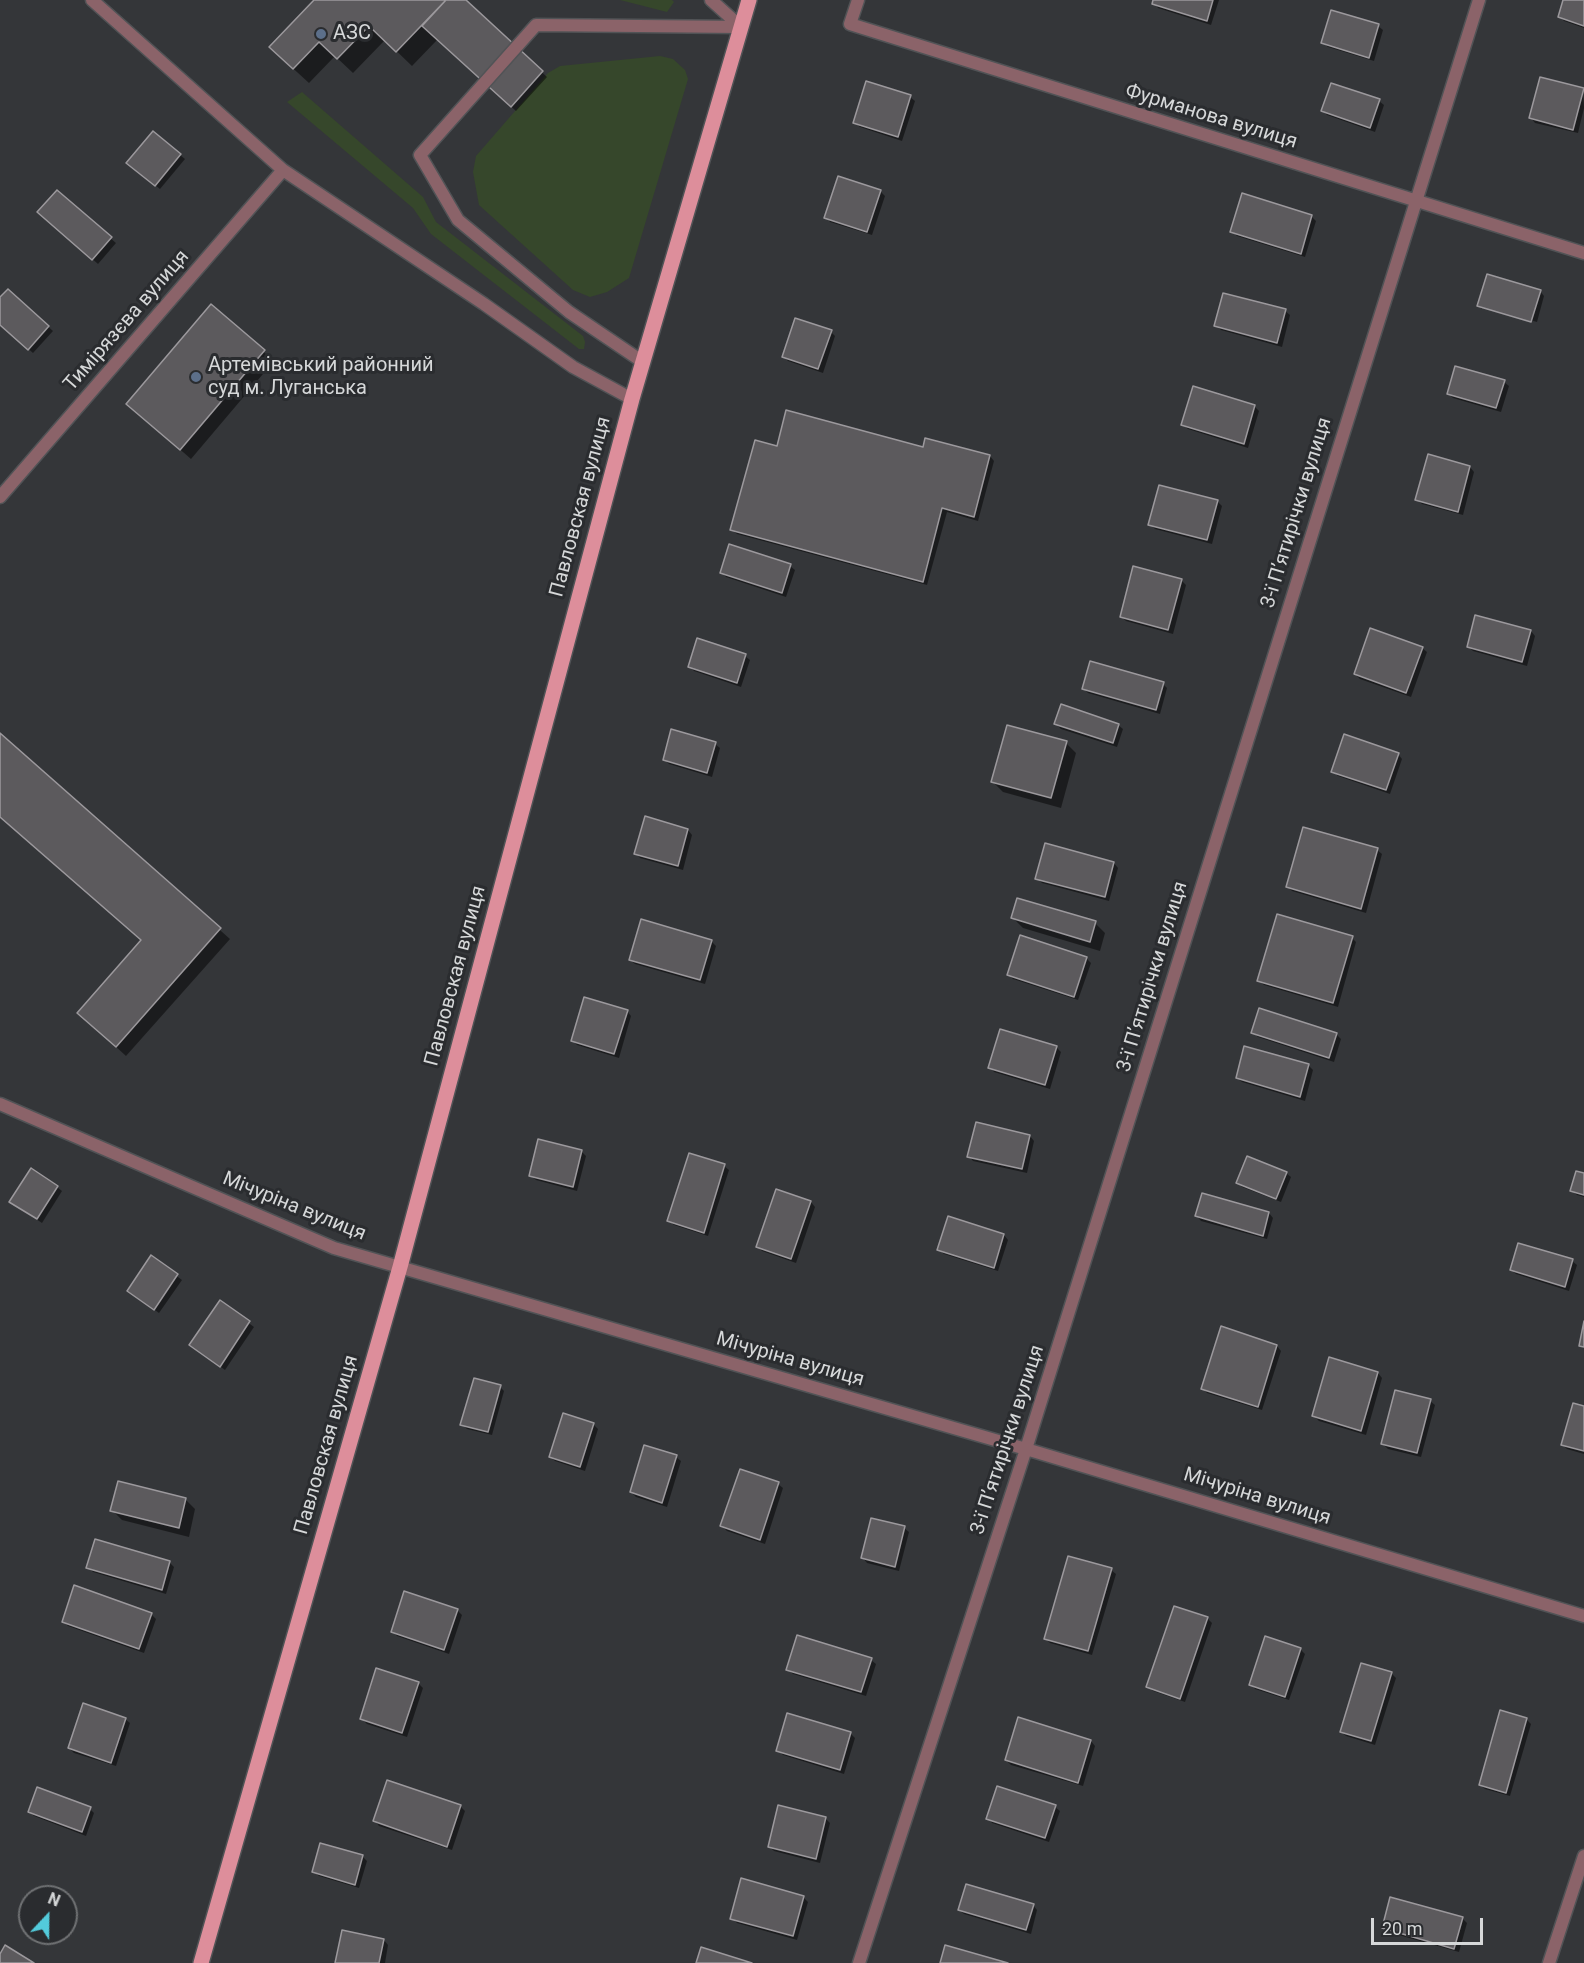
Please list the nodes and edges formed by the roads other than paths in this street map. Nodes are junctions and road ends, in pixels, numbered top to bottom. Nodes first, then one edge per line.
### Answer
1 (92, 0) edge
2 (711, 0) edge
3 (749, 0) edge
4 (858, 0) edge
5 (1479, 0) edge
6 (741, 27) junction
7 (283, 170) junction
8 (1415, 201) junction
9 (1584, 253) edge
10 (643, 362) junction
11 (632, 399) junction
12 (0, 497) edge
13 (0, 1105) edge
14 (400, 1267) junction
15 (1026, 1449) junction
16 (1584, 1616) edge
17 (1584, 1856) edge
18 (201, 1963) edge
19 (859, 1963) edge
20 (1549, 1963) edge

1 - 7 street
2 - 6 street
3 - 6 main road, Павловская вулиця
4 - 8 street, Фурманова вулиця
5 - 8 street, 3-ї П’ятирічки вулиця
6 - 10 main road, Павловская вулиця
6 - 10 street
7 - 11 street
7 - 12 street, Тимірязєва вулиця
8 - 9 street, Фурманова вулиця
8 - 15 street, 3-ї П’ятирічки вулиця
10 - 11 main road, Павловская вулиця
11 - 14 main road, Павловская вулиця
13 - 14 street, Мічуріна вулиця
14 - 15 street, Мічуріна вулиця
14 - 18 main road, Павловская вулиця
15 - 16 street, Мічуріна вулиця
15 - 19 street, 3-ї П’ятирічки вулиця
17 - 20 street

